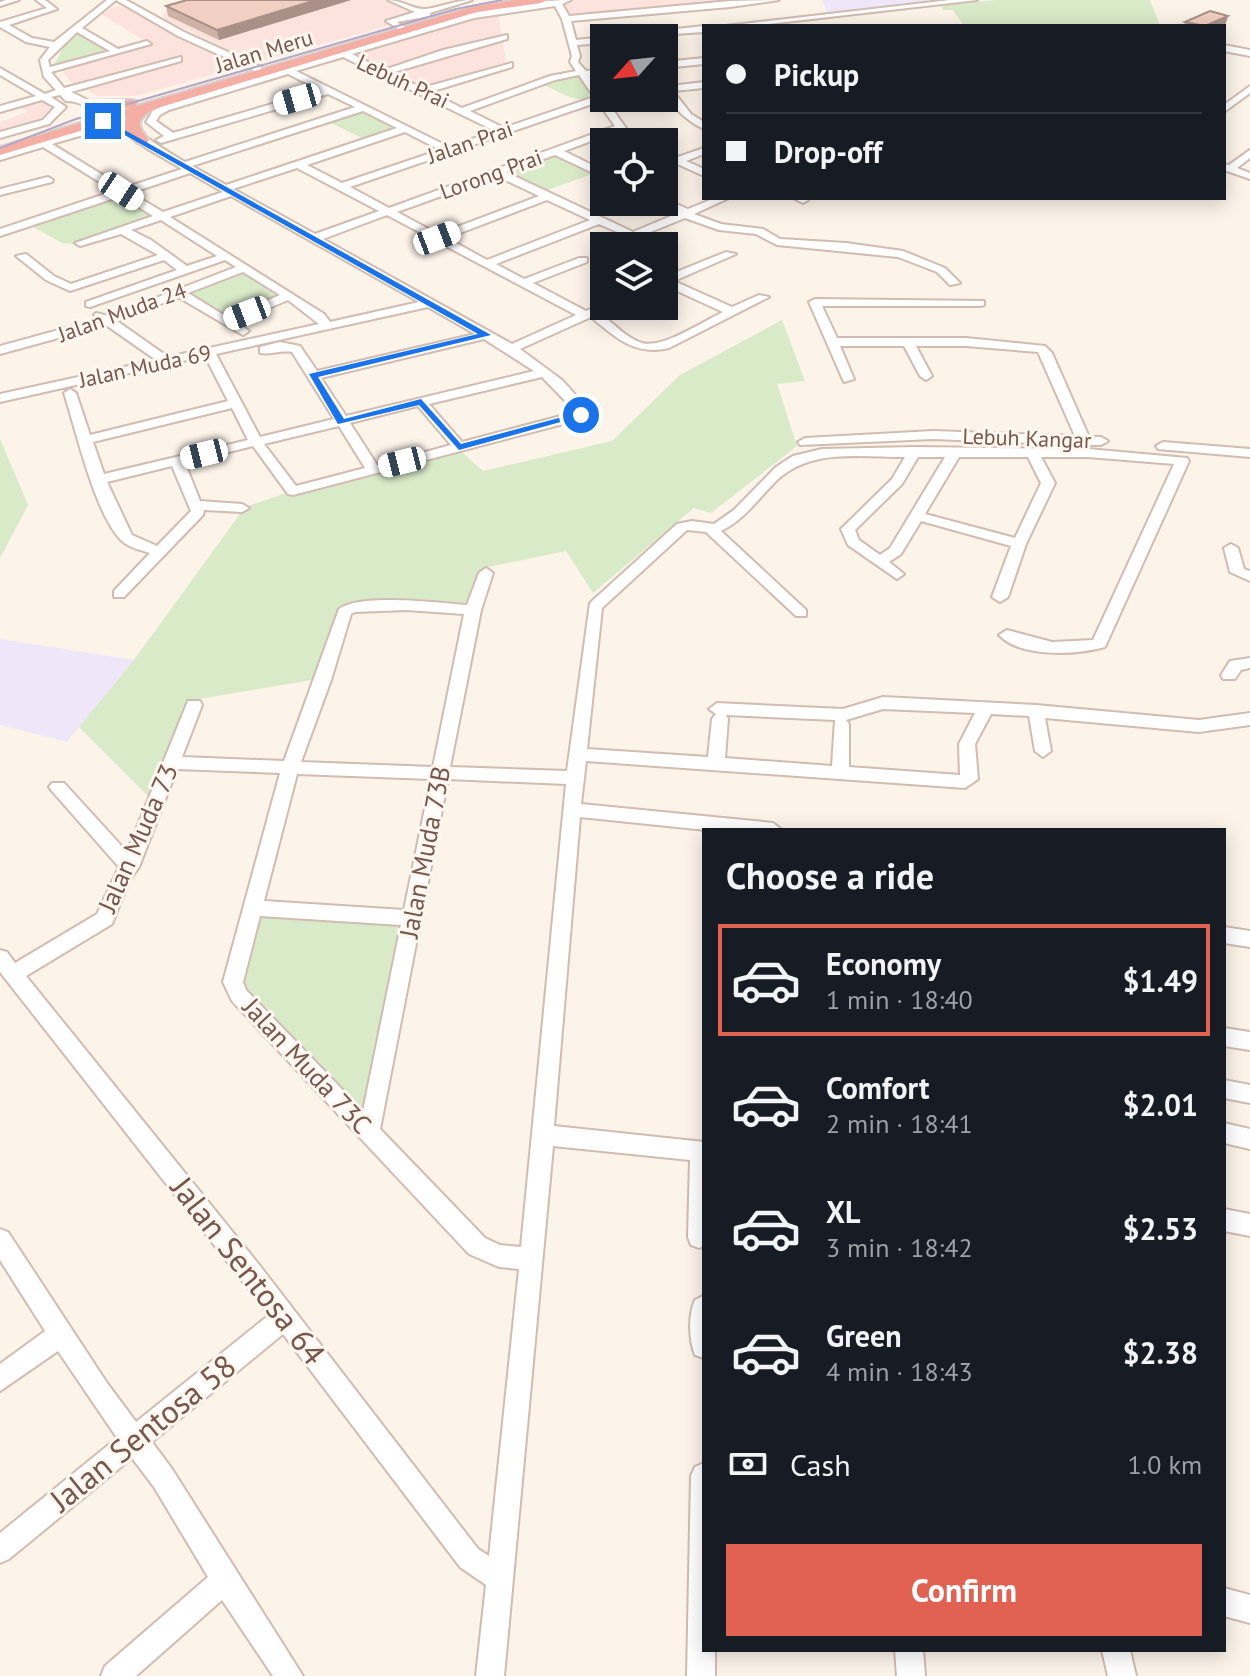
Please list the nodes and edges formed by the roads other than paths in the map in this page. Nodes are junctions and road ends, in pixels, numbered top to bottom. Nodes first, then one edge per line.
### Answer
1 (15, 0) edge
2 (40, 0) edge
3 (112, 0) edge
4 (120, 0) edge
5 (392, 0) edge
6 (513, 0) edge
7 (538, 0) edge
8 (567, 0) edge
9 (775, 0) edge
10 (973, 0) edge
11 (945, 1) edge
12 (472, 2) edge
13 (557, 2) edge
14 (129, 3) edge
15 (729, 3) edge
16 (0, 4) edge
17 (104, 4) edge
18 (500, 11) junction
19 (821, 12) junction
20 (860, 12) junction
21 (629, 13) junction
22 (430, 15) junction
23 (802, 18) junction
24 (566, 19) junction
25 (872, 19) dead end
26 (163, 23) junction
27 (779, 23) edge
28 (633, 24) edge
29 (733, 24) edge
30 (756, 24) edge
31 (808, 24) edge
32 (828, 24) edge
33 (1, 25) edge
34 (75, 29) junction
35 (702, 29) edge
36 (679, 32) joint
37 (590, 41) edge
38 (687, 42) dead end
39 (571, 43) junction
40 (147, 44) dead end
41 (56, 45) junction
42 (368, 45) junction
43 (117, 52) junction
44 (344, 52) junction
45 (506, 52) junction
46 (694, 52) dead end
47 (178, 59) dead end
48 (702, 61) edge
49 (702, 62) edge
50 (678, 64) edge
51 (258, 69) junction
52 (288, 70) junction
53 (0, 71) edge
54 (45, 71) junction
55 (386, 72) junction
56 (583, 73) junction
57 (590, 73) edge
58 (590, 83) edge
59 (702, 85) edge
60 (678, 86) edge
61 (1250, 89) edge
62 (62, 91) junction
63 (327, 91) junction
64 (423, 91) junction
65 (514, 92) junction
66 (43, 97) junction
67 (175, 100) junction
68 (590, 101) edge
69 (678, 103) edge
70 (1226, 107) edge
71 (363, 108) junction
72 (0, 109) edge
73 (465, 110) junction
74 (611, 112) edge
75 (702, 114) edge
76 (688, 116) junction
77 (94, 117) junction
78 (702, 125) edge
79 (622, 127) joint
80 (405, 129) junction
81 (503, 131) junction
82 (124, 133) joint
83 (0, 135) edge
84 (172, 137) junction
85 (145, 142) junction
86 (0, 144) edge
87 (45, 144) junction
88 (448, 150) junction
89 (555, 151) junction
90 (702, 152) edge
91 (1250, 153) edge
92 (0, 154) edge
93 (691, 156) junction
94 (678, 160) joint
95 (702, 160) edge
96 (298, 164) junction
97 (188, 167) junction
98 (590, 168) edge
99 (1227, 168) edge
100 (497, 172) junction
101 (702, 172) edge
102 (1250, 176) edge
103 (48, 180) dead end
104 (341, 187) junction
105 (229, 190) junction
106 (121, 191) junction
107 (0, 192) edge
108 (547, 196) junction
109 (719, 200) edge
110 (678, 210) edge
111 (388, 212) junction
112 (685, 214) junction
113 (160, 217) junction
114 (599, 220) junction
115 (122, 230) junction
116 (0, 233) edge
117 (315, 238) junction
118 (437, 238) junction
119 (80, 243) dead end
120 (730, 254) dead end
121 (22, 256) dead end
122 (166, 256) junction
123 (224, 257) junction
124 (583, 260) dead end
125 (486, 264) junction
126 (243, 268) junction
127 (186, 271) junction
128 (678, 275) edge
129 (524, 283) junction
130 (954, 283) dead end
131 (678, 287) edge
132 (70, 288) junction
133 (178, 292) junction
134 (288, 296) junction
135 (763, 297) dead end
136 (430, 303) junction
137 (980, 303) dead end
138 (90, 304) junction
139 (733, 312) junction
140 (589, 315) junction
141 (106, 321) junction
142 (227, 321) junction
143 (326, 325) junction
144 (243, 331) dead end
145 (486, 335) junction
146 (908, 341) junction
147 (833, 342) junction
148 (7, 345) edge
149 (511, 349) junction
150 (211, 356) junction
151 (166, 361) junction
152 (545, 372) junction
153 (313, 376) junction
154 (926, 376) dead end
155 (848, 379) dead end
156 (71, 395) dead end
157 (0, 398) edge
158 (421, 402) junction
159 (235, 403) junction
160 (342, 422) junction
161 (85, 440) junction
162 (1084, 441) junction
163 (256, 442) junction
164 (805, 442) dead end
165 (459, 447) junction
166 (915, 451) junction
167 (1250, 453) edge
168 (954, 454) junction
169 (1033, 454) junction
170 (1178, 454) junction
171 (177, 461) junction
172 (373, 469) junction
173 (101, 479) junction
174 (196, 505) junction
175 (242, 508) dead end
176 (917, 516) junction
177 (711, 529) junction
178 (1019, 544) junction
179 (1231, 548) dead end
180 (161, 552) junction
181 (880, 561) junction
182 (486, 573) dead end
183 (897, 574) dead end
184 (1250, 576) edge
185 (119, 594) dead end
186 (1000, 597) dead end
187 (473, 610) junction
188 (801, 613) dead end
189 (1007, 635) dead end
190 (1250, 663) edge
191 (1229, 675) dead end
192 (194, 705) dead end
193 (986, 708) junction
194 (1036, 711) junction
195 (1250, 719) edge
196 (841, 724) dead end
197 (1043, 751) dead end
198 (578, 754) junction
199 (172, 763) junction
200 (716, 764) junction
201 (290, 767) junction
202 (440, 773) junction
203 (840, 773) junction
204 (575, 778) junction
205 (58, 787) dead end
206 (572, 810) junction
207 (706, 826) edge
208 (740, 828) edge
209 (130, 867) junction
210 (253, 908) junction
211 (412, 918) junction
212 (1226, 935) edge
213 (1250, 939) edge
214 (7, 966) edge
215 (1226, 1037) edge
216 (1250, 1041) edge
217 (1226, 1089) edge
218 (1250, 1094) edge
219 (369, 1132) junction
220 (1226, 1133) edge
221 (543, 1135) junction
222 (1250, 1139) edge
223 (702, 1151) edge
224 (702, 1172) edge
225 (1226, 1220) edge
226 (1250, 1225) edge
227 (699, 1237) dead end
228 (0, 1240) edge
229 (531, 1259) junction
230 (285, 1317) junction
231 (60, 1334) junction
232 (0, 1379) edge
233 (134, 1440) junction
234 (0, 1550) edge
235 (500, 1579) junction
236 (225, 1580) junction
237 (1226, 1603) edge
238 (702, 1609) edge
239 (1250, 1609) edge
240 (909, 1652) edge
241 (1116, 1652) edge
242 (115, 1676) edge
243 (289, 1676) edge
244 (490, 1676) edge
245 (701, 1676) edge
246 (911, 1676) edge
247 (1122, 1676) edge

1 - 16 street
2 - 33 street
3 - 17 street
4 - 14 street
5 - 22 street
6 - 12 highway, Jalan Meru
7 - 13 street
7 - 42 highway, Jalan Meru
8 - 13 street
9 - 15 street
10 - 11 street
11 - 20 street
12 - 22 highway, Jalan Meru
13 - 18 street
13 - 24 street
14 - 17 street
14 - 26 street
14 - 26 street
15 - 21 street
15 - 29 street
17 - 34 street
18 - 42 street
18 - 45 street
19 - 20 street
19 - 23 street
19 - 32 street
20 - 25 street
21 - 24 street
21 - 28 street
22 - 51 highway, Jalan Meru
23 - 27 street
23 - 31 street
24 - 39 street
26 - 51 street
27 - 30 street
33 - 41 street
34 - 41 street
34 - 43 street
35 - 36 street
36 - 38 street
37 - 39 street
39 - 56 street
40 - 43 street
41 - 54 street
42 - 44 highway, Jalan Meru
43 - 54 street
44 - 51 highway
44 - 52 highway, Jalan Meru
44 - 55 street, Lebuh Prai
45 - 55 street
45 - 64 street
45 - 65 street
46 - 48 street
47 - 62 street
49 - 50 street
51 - 77 highway, Jalan Meru
52 - 63 street
52 - 67 highway, Jalan Meru
52 - 84 street
53 - 66 street
54 - 62 street
55 - 64 street, Lebuh Prai
56 - 57 street
56 - 58 street
56 - 65 street
59 - 60 street
61 - 70 street
62 - 66 street
62 - 77 street
63 - 71 street
63 - 84 street
64 - 73 street, Lebuh Prai
65 - 73 street
66 - 72 street
66 - 83 street
67 - 77 highway, Jalan Meru
67 - 85 highway
68 - 81 street, Jalan Prai
69 - 76 street
71 - 80 street
71 - 97 street
73 - 81 street, Lebuh Prai
74 - 79 street
75 - 76 street
76 - 78 street
77 - 82 highway
77 - 85 street
77 - 86 highway, Jalan Meru
77 - 87 street
77 - 92 highway, Jalan Meru
79 - 89 street, Lorong Prai
80 - 88 street
80 - 96 street
81 - 88 street, Jalan Prai
82 - 85 street
84 - 85 street
85 - 97 street
87 - 92 street
87 - 106 street
88 - 104 street, Jalan Prai
89 - 98 street
89 - 100 street, Lorong Prai
90 - 93 street
91 - 99 street
93 - 94 street
93 - 95 street
94 - 101 street
96 - 104 street
96 - 105 street
97 - 105 street
97 - 106 street
99 - 102 street
100 - 108 street
100 - 111 street, Lorong Prai
103 - 107 street
104 - 111 street
105 - 113 street
105 - 117 street
106 - 113 street
106 - 116 street
108 - 114 street
108 - 118 street
109 - 112 street
110 - 112 street
111 - 117 street, Lorong Prai
111 - 118 street
112 - 114 street
112 - 130 street
113 - 115 street
113 - 123 street
114 - 125 street
115 - 119 street
115 - 122 street
117 - 136 street
118 - 125 street
120 - 128 street
121 - 132 street
122 - 127 street
122 - 132 street
123 - 126 street
123 - 127 street
124 - 129 street
125 - 129 street
126 - 133 street, Jalan Muda 24
126 - 134 street
127 - 138 street
129 - 140 street
131 - 139 street
132 - 138 street
133 - 141 street, Jalan Muda 24
133 - 142 street
134 - 142 street
134 - 143 street
135 - 139 street
136 - 143 street, Jalan Muda 69
136 - 145 street
137 - 147 street
138 - 141 street
139 - 140 street
140 - 149 street
141 - 148 street, Jalan Muda 24
141 - 151 street
142 - 144 street
143 - 150 street, Jalan Muda 69
145 - 149 street
145 - 153 street
146 - 147 street
146 - 154 street
146 - 162 street
147 - 155 street
149 - 152 street
150 - 151 street, Jalan Muda 69
150 - 153 street
150 - 159 street
151 - 157 street, Jalan Muda 69
152 - 158 street
152 - 165 street
153 - 160 street
156 - 161 street
158 - 160 street
158 - 165 street
159 - 161 street
159 - 163 street
160 - 163 street
160 - 172 street
161 - 173 street
162 - 164 street, Lebuh Kangar
162 - 170 street, Lebuh Kangar
163 - 171 street
163 - 172 street
165 - 172 street
166 - 168 street
166 - 177 street
166 - 181 street
167 - 170 street, Lebuh Kangar
168 - 169 street
168 - 176 street
169 - 170 street
169 - 178 street
170 - 189 street
171 - 173 street
171 - 174 street
173 - 180 street
174 - 175 street
174 - 180 street
176 - 178 street
176 - 181 street
177 - 188 street
177 - 198 street
178 - 186 street
179 - 184 street
180 - 185 street
181 - 183 street
182 - 187 street, Jalan Muda 73B
187 - 201 street, Jalan Muda 73C
187 - 202 street, Jalan Muda 73B
190 - 191 street
192 - 199 street, Jalan Muda 73
193 - 194 street
193 - 200 street
193 - 203 street
194 - 195 street
194 - 197 street
196 - 203 street
198 - 200 street
198 - 204 street
199 - 201 street
199 - 209 street, Jalan Muda 73
200 - 203 street
201 - 202 street
201 - 210 street, Jalan Muda 73C
202 - 204 street
202 - 211 street, Jalan Muda 73B
204 - 206 street
205 - 209 street
206 - 207 street
206 - 221 street
207 - 208 street
209 - 214 street, Jalan Muda 73
210 - 211 street
210 - 219 street, Jalan Muda 73C
211 - 219 street, Jalan Muda 73B
212 - 213 street
214 - 230 street, Jalan Sentosa 64
215 - 216 street
217 - 218 street
219 - 229 street, Jalan Muda 73C
220 - 222 street
221 - 223 street
221 - 229 street
224 - 227 street
225 - 226 street
228 - 231 street
229 - 235 street
230 - 233 street, Jalan Sentosa 58
230 - 235 street, Jalan Sentosa 64
231 - 232 street
231 - 233 street
233 - 234 street, Jalan Sentosa 58
233 - 236 street
235 - 244 street
236 - 242 street
236 - 243 street
237 - 239 street
238 - 245 street
240 - 246 street
241 - 247 street

